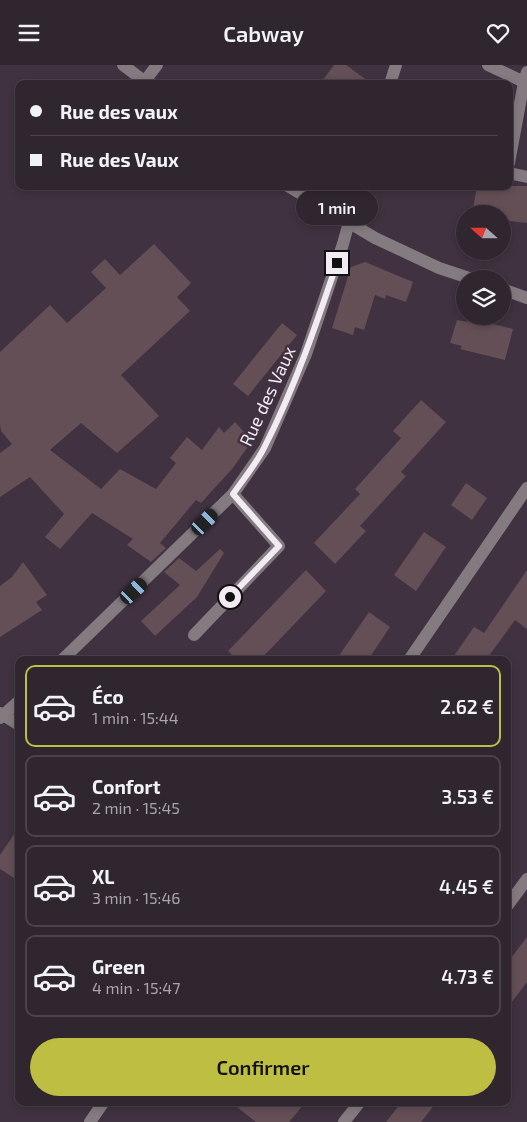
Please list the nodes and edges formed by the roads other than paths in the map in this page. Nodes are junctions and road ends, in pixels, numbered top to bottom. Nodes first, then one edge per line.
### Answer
1 (123, 65) edge
2 (157, 65) edge
3 (396, 65) edge
4 (488, 65) edge
5 (526, 77) edge
6 (143, 80) edge
7 (149, 80) edge
8 (391, 80) edge
9 (513, 143) edge
10 (513, 174) edge
11 (527, 177) edge
12 (295, 190) edge
13 (355, 190) edge
14 (349, 222) junction
15 (456, 273) edge
16 (511, 292) edge
17 (527, 298) edge
18 (527, 489) edge
19 (233, 494) junction
20 (194, 635) dead end
21 (66, 656) edge
22 (412, 656) edge
23 (15, 704) edge
24 (1, 715) edge
25 (15, 723) edge
26 (527, 879) edge
27 (511, 901) edge
28 (101, 1106) edge
29 (357, 1106) edge
30 (90, 1122) edge
31 (344, 1122) edge

1 - 6 street
2 - 7 street
3 - 8 street
4 - 5 street
5 - 9 street
10 - 11 street
12 - 14 street
13 - 14 street, Rue des Vaux
14 - 15 street
14 - 19 street, Rue des Vaux
16 - 17 street
18 - 22 street
19 - 20 street
19 - 21 street, Rue des Vaux
23 - 24 street
24 - 25 street
26 - 27 street
28 - 30 street
29 - 31 street

